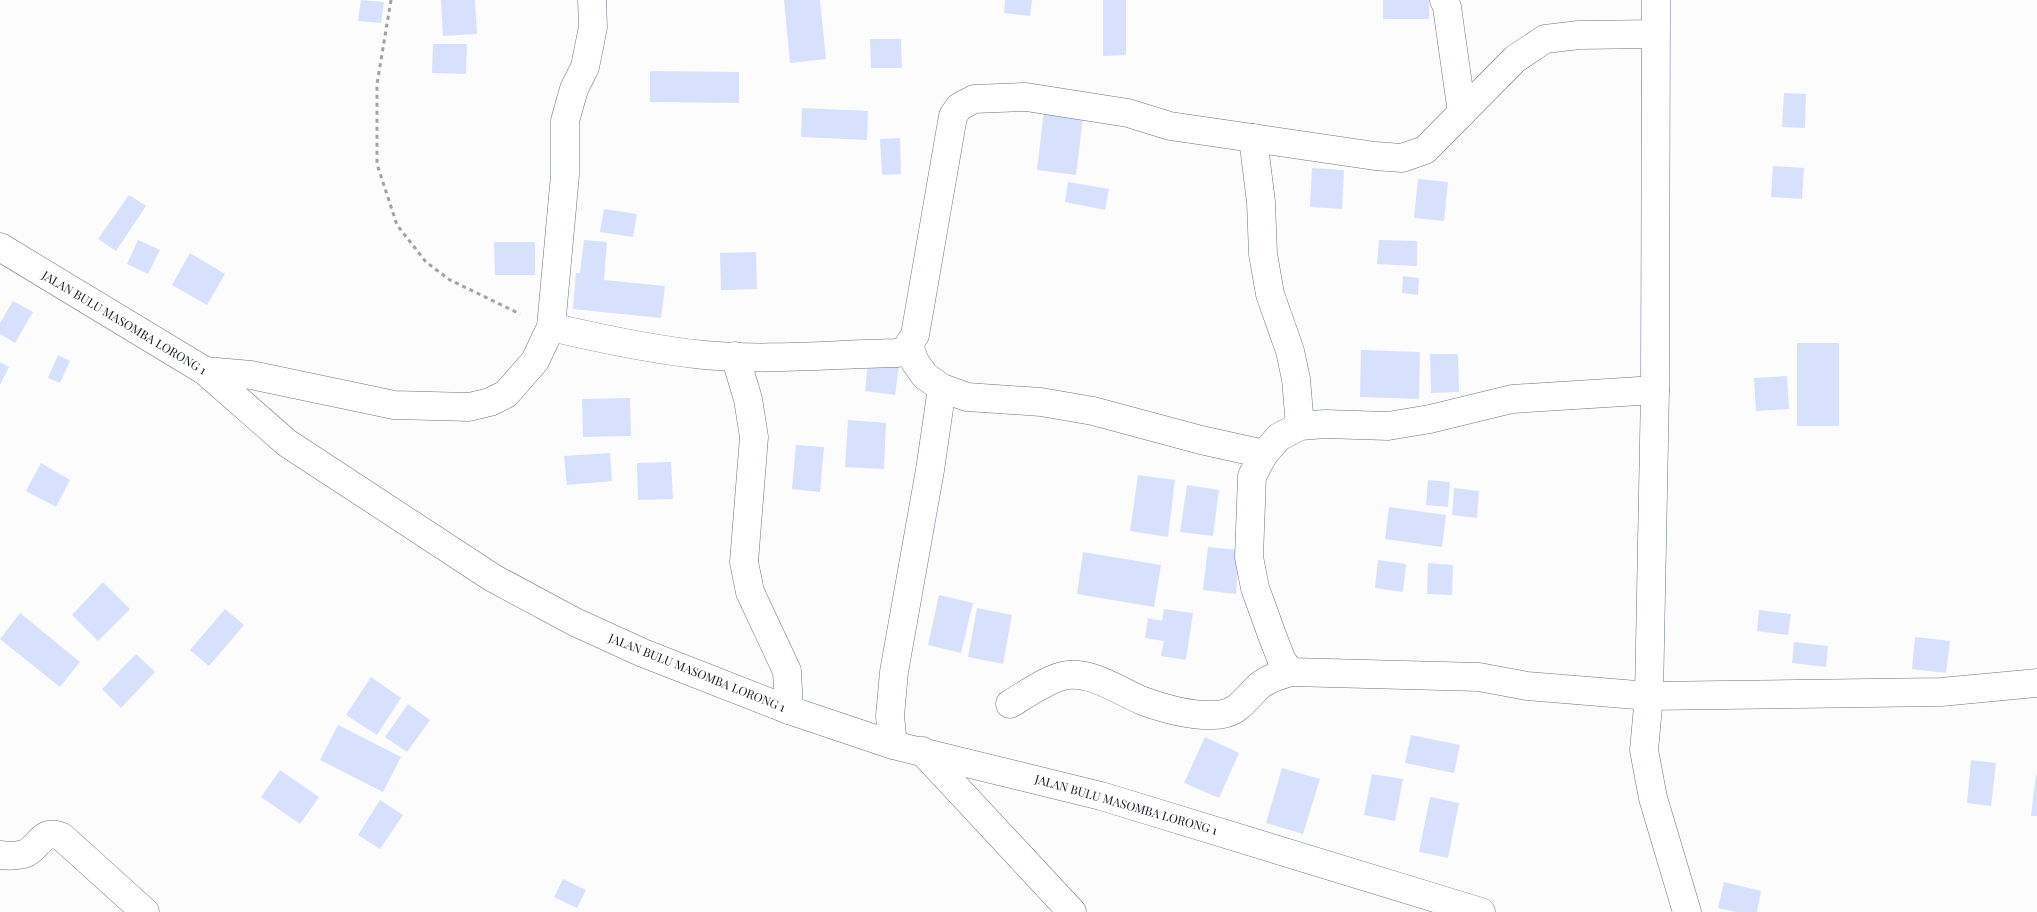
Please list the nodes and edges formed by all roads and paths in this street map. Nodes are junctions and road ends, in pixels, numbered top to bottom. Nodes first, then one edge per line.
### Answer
1 (391, 0) edge
2 (592, 0) edge
3 (1444, 0) edge
4 (1656, 0) edge
5 (1655, 34) junction
6 (1462, 113) junction
7 (1252, 138) junction
8 (0, 247) edge
9 (552, 327) junction
10 (909, 345) junction
11 (735, 356) junction
12 (205, 371) junction
13 (942, 388) junction
14 (1655, 390) junction
15 (1300, 426) junction
16 (1264, 454) junction
17 (1291, 672) junction
18 (2037, 683) edge
19 (1650, 696) junction
20 (1010, 704) dead end
21 (789, 710) junction
22 (894, 745) junction
23 (922, 751) junction
24 (0, 855) edge
25 (145, 912) edge
26 (1072, 912) edge
27 (1481, 912) edge
28 (1687, 912) edge

1 - 9 path
2 - 9 street
3 - 6 street
4 - 5 street
5 - 6 street
5 - 14 street
6 - 7 street
7 - 10 street
7 - 15 street
8 - 12 street, JALAN BULU MASOMBA LORONG 1
9 - 11 street
9 - 12 street
10 - 11 street
10 - 13 street
11 - 21 street
12 - 21 street, JALAN BULU MASOMBA LORONG 1
13 - 16 street
13 - 22 street
14 - 15 street
14 - 19 street
15 - 16 street
16 - 17 street
17 - 19 street
17 - 20 street
18 - 19 street
19 - 28 street
21 - 22 street, JALAN BULU MASOMBA LORONG 1
22 - 23 street, JALAN BULU MASOMBA LORONG 1
23 - 26 street
23 - 27 street, JALAN BULU MASOMBA LORONG 1
24 - 25 street

